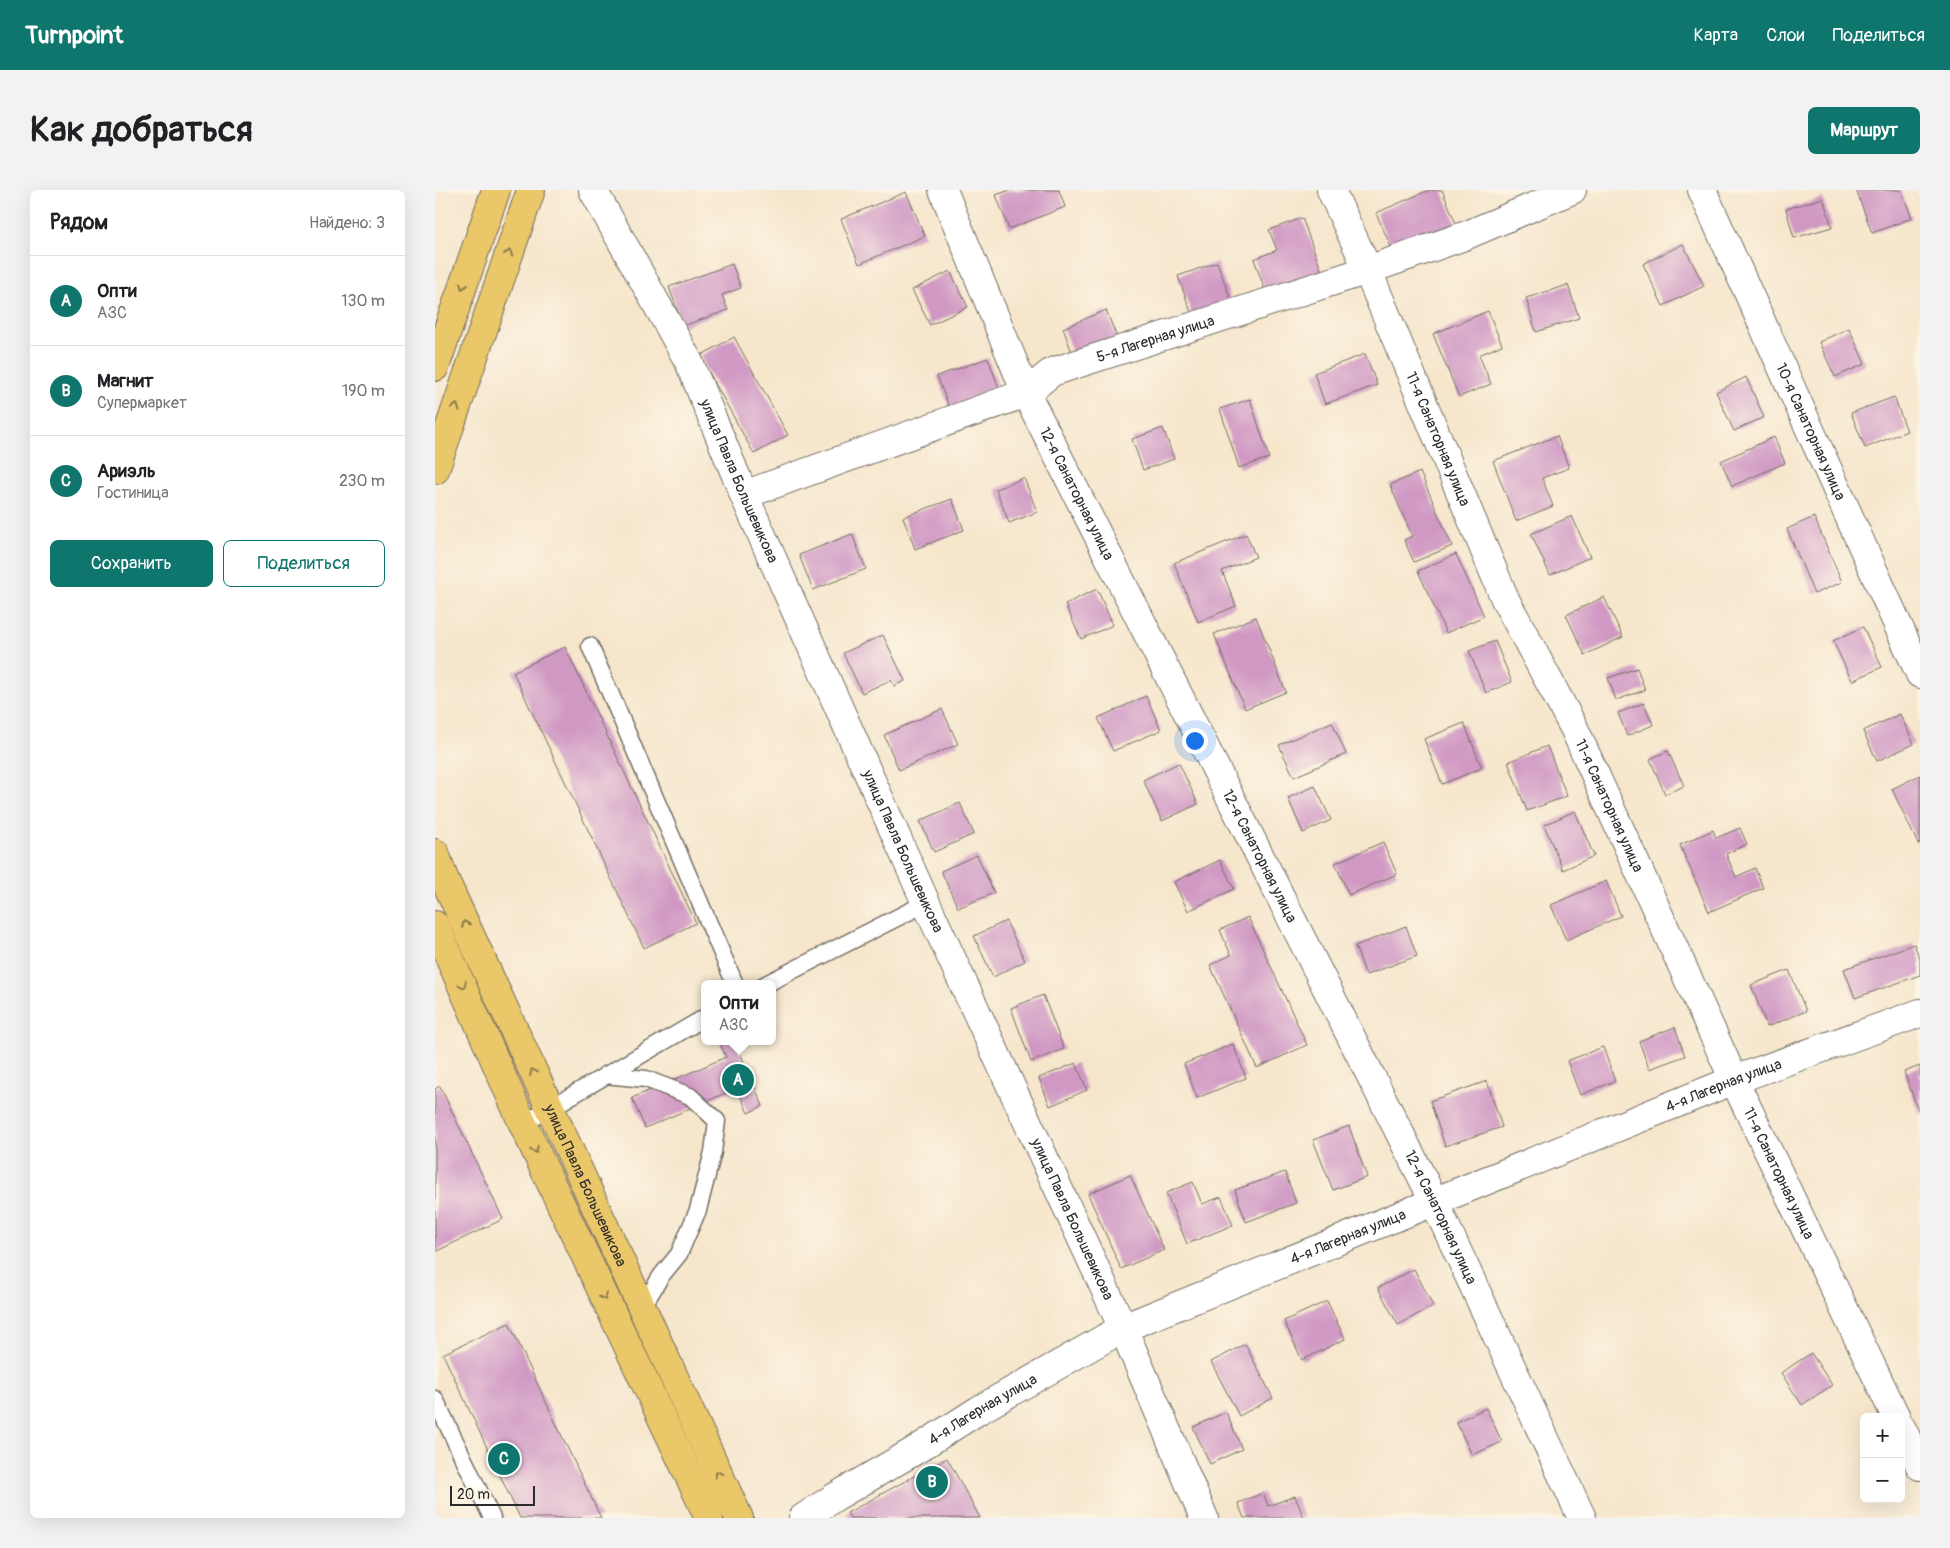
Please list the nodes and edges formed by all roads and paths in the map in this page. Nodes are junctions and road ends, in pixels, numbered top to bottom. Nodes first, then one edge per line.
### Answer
1 (496, 190) edge
2 (531, 190) edge
3 (593, 190) edge
4 (943, 190) edge
5 (1331, 190) edge
6 (1572, 190) edge
7 (1703, 190) edge
8 (1368, 270) junction
9 (435, 367) edge
10 (1026, 393) junction
11 (435, 470) edge
12 (744, 495) junction
13 (590, 646) dead end
14 (1920, 674) edge
15 (435, 853) edge
16 (926, 903) junction
17 (435, 925) edge
18 (733, 980) edge
19 (774, 980) edge
20 (1920, 1013) edge
21 (701, 1020) edge
22 (605, 1075) junction
23 (1734, 1080) junction
24 (550, 1108) junction
25 (523, 1124) junction
26 (1434, 1201) junction
27 (642, 1308) junction
28 (1123, 1328) junction
29 (435, 1399) edge
30 (1894, 1413) edge
31 (1905, 1435) edge
32 (1920, 1466) edge
33 (493, 1518) edge
34 (709, 1518) edge
35 (739, 1518) edge
36 (803, 1518) edge
37 (1204, 1518) edge
38 (1582, 1518) edge

1 -> 9 main road
11 -> 2 main road
3 - 12 street, улица Павла Большевикова
4 - 10 street, 12-я Санаторная улица
5 - 8 street, 11-я Санаторная улица
6 - 8 street, 5-я Лагерная улица
7 - 14 street, 10-я Санаторная улица
8 - 10 street, 5-я Лагерная улица
8 - 23 street, 11-я Санаторная улица
10 - 12 street, 5-я Лагерная улица
10 - 26 street, 12-я Санаторная улица
12 - 16 street, улица Павла Большевикова
13 - 18 lane
24 -> 15 main road, улица Павла Большевикова
16 - 19 lane
16 - 28 street, улица Павла Большевикова
17 -> 25 main road, улица Павла Большевикова
20 - 23 street, 4-я Лагерная улица
21 - 22 lane
22 - 24 lane
22 - 27 lane
23 - 26 street, 4-я Лагерная улица
23 - 30 street, 11-я Санаторная улица
24 - 25 lane
24 - 27 main road, улица Павла Большевикова
25 -> 34 main road, улица Павла Большевикова
26 - 28 street, 4-я Лагерная улица
26 - 38 street, 12-я Санаторная улица
35 -> 27 main road, улица Павла Большевикова
28 - 36 street, 4-я Лагерная улица
28 - 37 street, улица Павла Большевикова
29 - 33 lane
31 - 32 street

